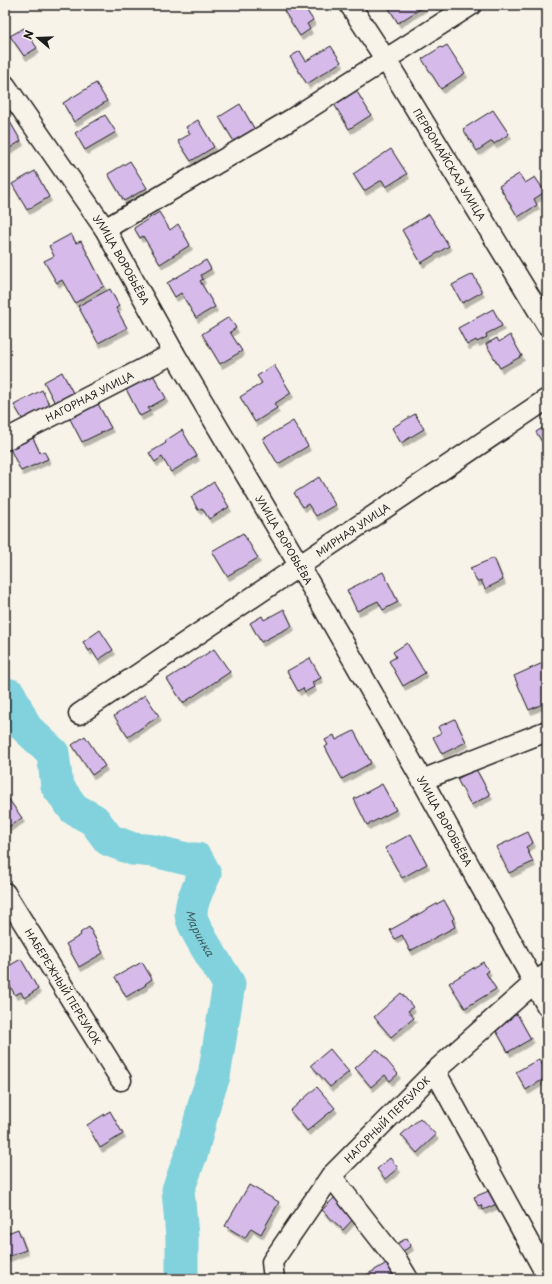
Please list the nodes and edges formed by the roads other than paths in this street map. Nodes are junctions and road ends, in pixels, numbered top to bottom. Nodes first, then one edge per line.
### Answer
1 (350, 5) edge
2 (471, 5) edge
3 (386, 60) junction
4 (5, 85) edge
5 (105, 229) junction
6 (547, 325) edge
7 (174, 353) junction
8 (547, 399) edge
9 (5, 440) edge
10 (299, 565) junction
11 (79, 714) dead end
12 (547, 731) edge
13 (422, 780) junction
14 (5, 893) edge
15 (540, 978) edge
16 (547, 1006) edge
17 (435, 1071) junction
18 (121, 1080) dead end
19 (331, 1176) junction
20 (547, 1276) edge
21 (274, 1279) edge
22 (408, 1279) edge

1 - 3 street, ПЕРВОМАЙСКАЯ УЛИЦА
2 - 3 street
3 - 5 street
3 - 6 street, ПЕРВОМАЙСКАЯ УЛИЦА
4 - 5 street, УЛИЦА ВОРОБЬЁВА
5 - 7 street, УЛИЦА ВОРОБЬЁВА
7 - 9 street, НАГОРНАЯ УЛИЦА
7 - 10 street, УЛИЦА ВОРОБЬЁВА
8 - 10 street, МИРНАЯ УЛИЦА
10 - 11 street, МИРНАЯ УЛИЦА
10 - 13 street, УЛИЦА ВОРОБЬЁВА
12 - 13 street
13 - 15 street, УЛИЦА ВОРОБЬЁВА
14 - 18 street, НАБЕРЕЖНЫЙ ПЕРЕУЛОК
15 - 16 street, УЛИЦА ВОРОБЬЁВА
15 - 17 street, НАГОРНЫЙ ПЕРЕУЛОК
17 - 19 street, НАГОРНЫЙ ПЕРЕУЛОК
17 - 20 street
19 - 21 street, НАГОРНЫЙ ПЕРЕУЛОК
19 - 22 street

